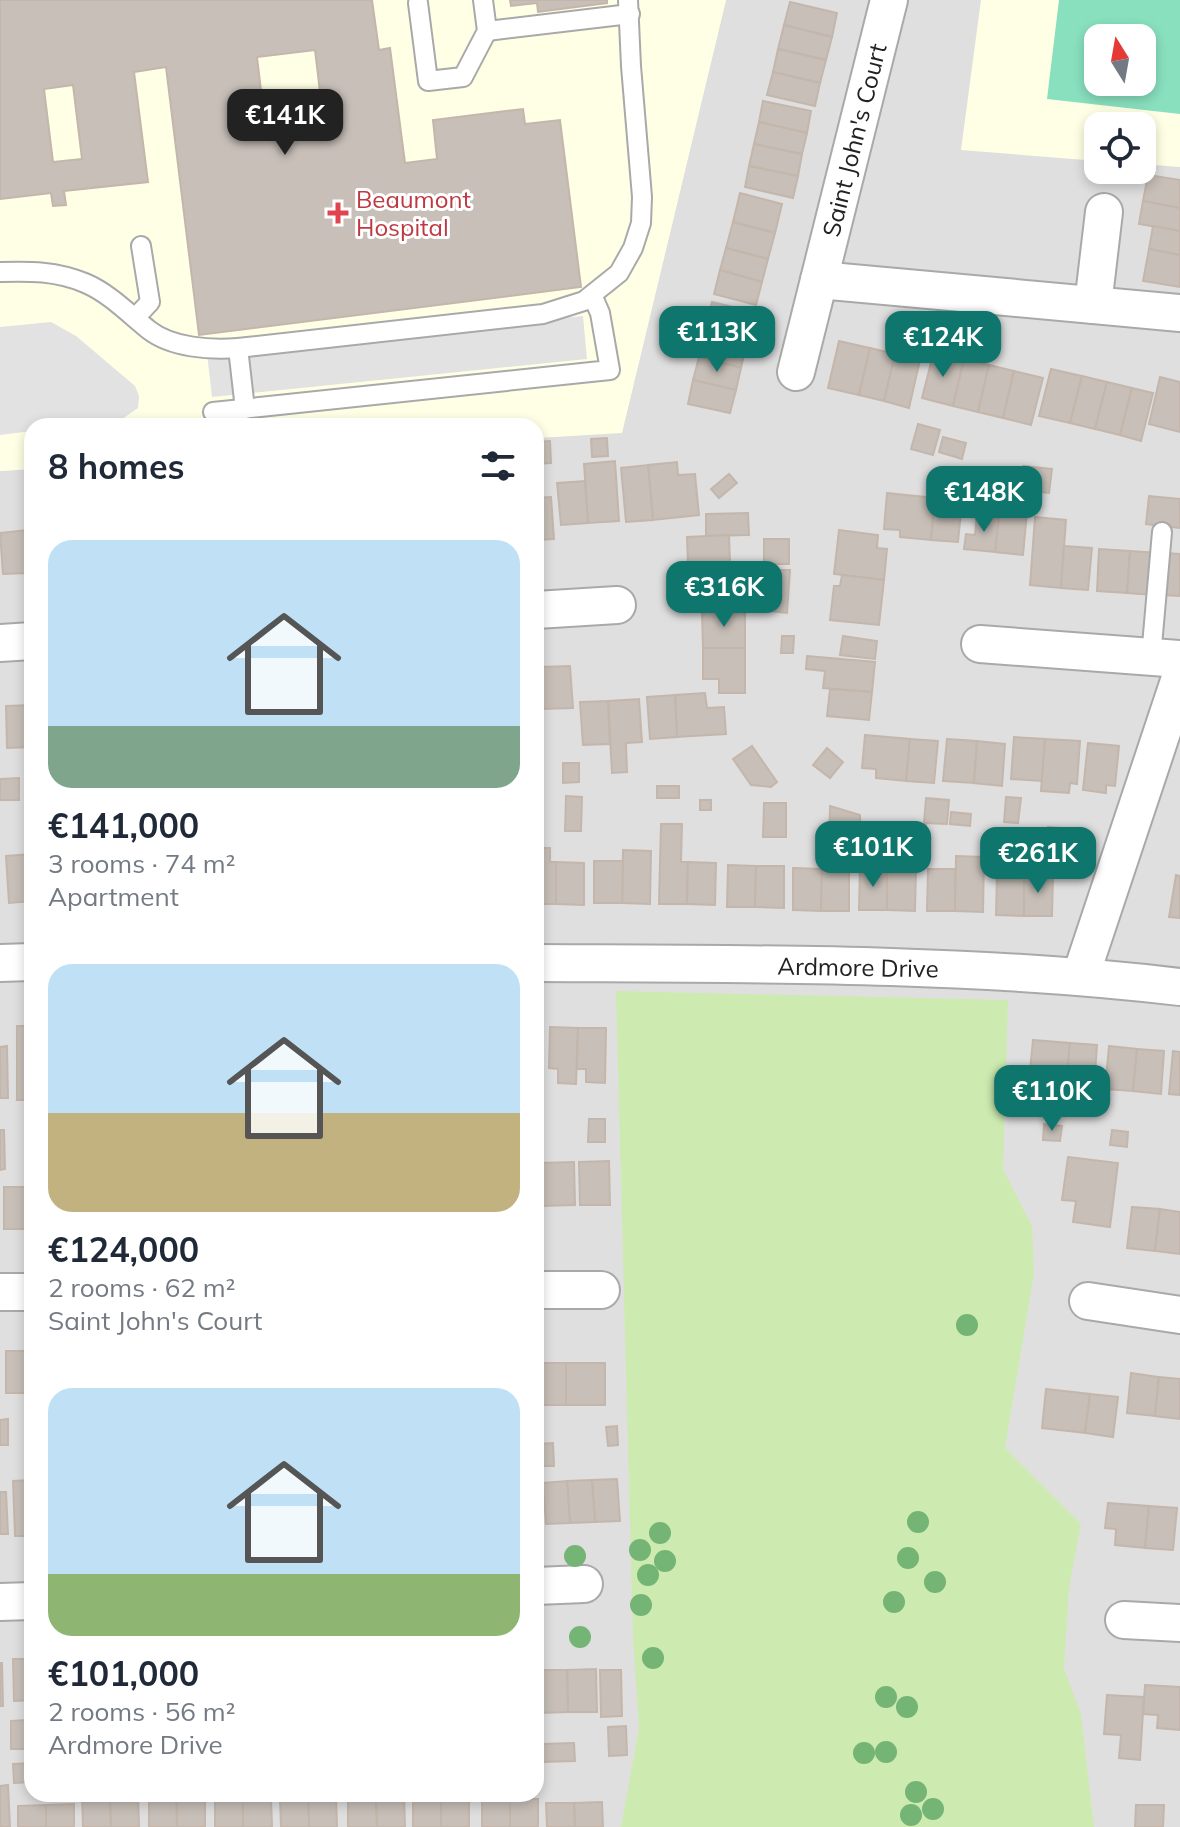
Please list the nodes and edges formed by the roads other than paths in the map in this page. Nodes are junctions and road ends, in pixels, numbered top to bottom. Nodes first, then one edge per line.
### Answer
1 (483, 0) edge
2 (889, 0) edge
3 (418, 3) dead end
4 (629, 7) edge
5 (487, 31) junction
6 (1104, 212) dead end
7 (141, 246) dead end
8 (0, 272) edge
9 (819, 280) junction
10 (592, 295) junction
11 (1093, 305) junction
12 (1180, 313) edge
13 (135, 318) junction
14 (238, 348) junction
15 (796, 372) dead end
16 (245, 409) junction
17 (213, 412) dead end
18 (1162, 532) dead end
19 (617, 605) dead end
20 (544, 610) edge
21 (24, 642) edge
22 (0, 643) edge
23 (980, 644) dead end
24 (1165, 658) edge
25 (1180, 678) edge
26 (24, 962) edge
27 (0, 963) edge
28 (544, 963) edge
29 (1081, 975) junction
30 (1180, 987) edge
31 (544, 1290) edge
32 (601, 1290) dead end
33 (0, 1292) edge
34 (24, 1292) edge
35 (1088, 1301) dead end
36 (1180, 1315) edge
37 (584, 1584) dead end
38 (544, 1586) edge
39 (24, 1601) edge
40 (0, 1602) edge
41 (1124, 1620) dead end
42 (1180, 1623) edge

1 - 5 lane
2 - 9 street, Saint John's Court
3 - 5 lane
4 - 5 lane
4 - 10 lane
6 - 11 street
7 - 13 lane
8 - 13 lane
9 - 11 street
9 - 15 street, Saint John's Court
10 - 14 lane
10 - 16 lane
11 - 12 street
13 - 14 lane
14 - 16 lane
16 - 17 lane
18 - 24 lane
19 - 20 street
21 - 22 street
23 - 24 street
25 - 29 street
26 - 27 street
28 - 29 street, Ardmore Drive
29 - 30 street, Ardmore Drive
31 - 32 street
33 - 34 street
35 - 36 street
37 - 38 street
39 - 40 street
41 - 42 street

